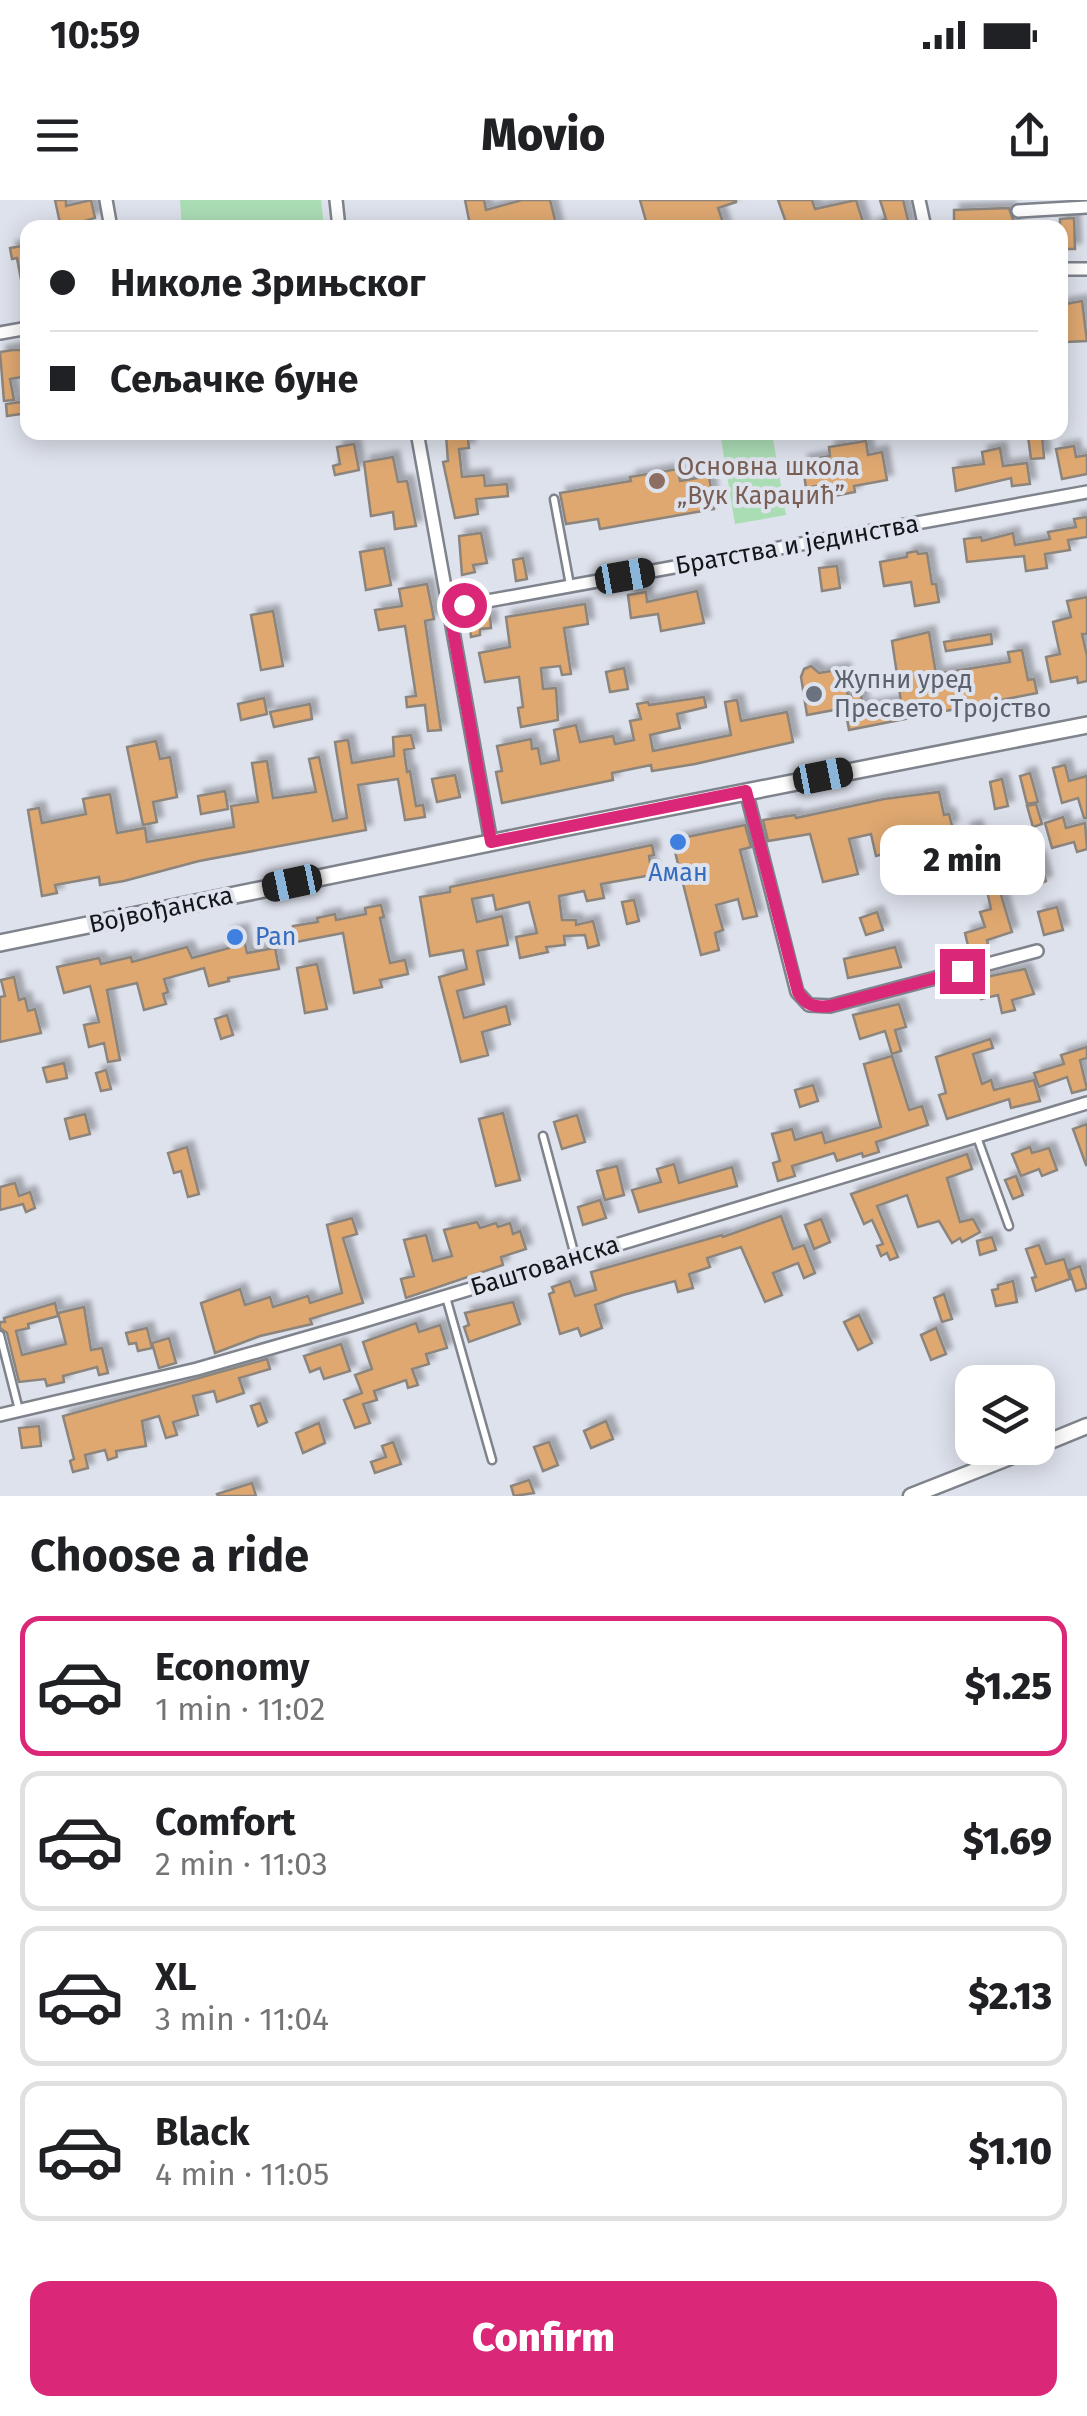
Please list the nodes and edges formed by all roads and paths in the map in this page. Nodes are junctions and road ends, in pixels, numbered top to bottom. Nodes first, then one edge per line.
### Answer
1 (1087, 207) edge
2 (1018, 211) dead end
3 (418, 440) edge
4 (1087, 492) edge
5 (554, 499) dead end
6 (570, 586) junction
7 (449, 608) junction
8 (1087, 725) edge
9 (746, 791) junction
10 (491, 842) junction
11 (0, 943) edge
12 (1037, 951) dead end
13 (1087, 1103) edge
14 (543, 1136) dead end
15 (976, 1136) junction
16 (1008, 1226) dead end
17 (576, 1257) junction
18 (445, 1296) junction
19 (0, 1335) edge
20 (20, 1411) junction
21 (0, 1414) edge
22 (1087, 1426) edge
23 (1055, 1438) edge
24 (492, 1460) dead end
25 (988, 1465) edge
26 (911, 1496) edge

1 - 2 street
3 - 7 street
4 - 6 street, Братства и јединства
5 - 6 lane
6 - 7 street, Братства и јединства
7 - 10 street
8 - 9 main road, Војвођанска
9 - 10 main road, Војвођанска
9 - 12 street
10 - 11 main road, Војвођанска
13 - 15 street, Баштованска
14 - 17 lane
15 - 16 lane
15 - 17 street, Баштованска
17 - 18 street, Баштованска
18 - 20 street, Баштованска
18 - 24 lane
19 - 20 lane
20 - 21 street, Баштованска
22 - 23 street
25 - 26 street

